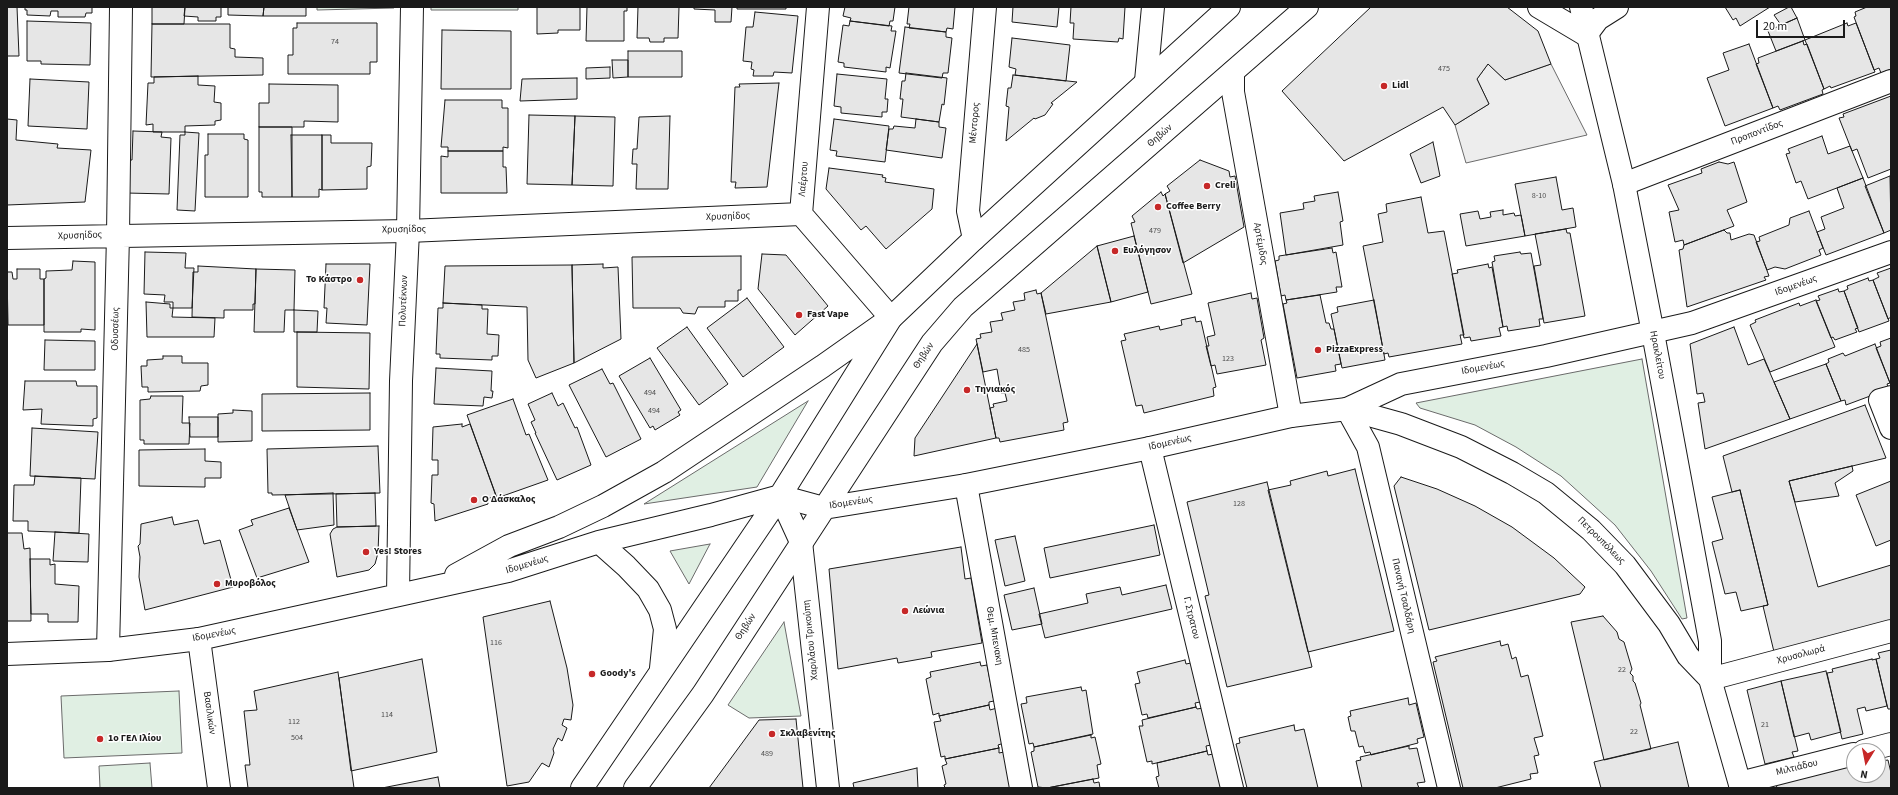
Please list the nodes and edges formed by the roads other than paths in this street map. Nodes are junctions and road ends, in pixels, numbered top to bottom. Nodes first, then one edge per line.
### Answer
1 (121, 7) edge
2 (412, 7) edge
3 (818, 7) edge
4 (985, 7) edge
5 (1153, 7) edge
6 (1229, 7) edge
7 (1307, 7) edge
8 (1539, 7) edge
9 (1581, 7) edge
10 (1617, 7) edge
11 (1586, 35) junction
12 (1233, 72) junction
13 (1146, 81) junction
14 (1891, 81) edge
15 (1624, 184) junction
16 (801, 214) junction
17 (408, 231) junction
18 (118, 235) junction
19 (7, 238) edge
20 (974, 239) junction
21 (1891, 252) edge
22 (891, 318) junction
23 (1653, 332) junction
24 (1886, 398) edge
25 (1347, 408) junction
26 (1291, 416) junction
27 (1891, 428) edge
28 (1150, 448) junction
29 (966, 485) junction
30 (780, 496) junction
31 (824, 508) junction
32 (599, 542) junction
33 (801, 542) junction
34 (440, 585) junction
35 (398, 595) junction
36 (1891, 632) edge
37 (199, 639) junction
38 (108, 650) junction
39 (7, 654) edge
40 (661, 670) junction
41 (1710, 679) junction
42 (1846, 756) edge
43 (1740, 785) edge
44 (219, 788) edge
45 (582, 788) edge
46 (635, 788) edge
47 (828, 788) edge
48 (1021, 788) edge
49 (1232, 788) edge
50 (1449, 788) edge

1 - 18 street, Οδυσσέως
2 - 17 street, Πολυτέκνων
3 - 16 street, Λαέρτου
4 - 20 street, Μέντορος
5 - 13 street
6 - 13 street
7 - 12 street, Θηβών
8 - 11 street
9 - 11 street, Ηρακλείτου
10 - 11 street
11 - 15 street, Ηρακλείτου
12 - 26 street, Αρτέμιδος
12 - 31 street, Θηβών
13 - 20 street
14 - 15 street, Προποντίδος
15 - 23 street, Ηρακλείτου
16 - 17 street, Χρυσηίδος
16 - 22 street
17 - 18 street, Χρυσηίδος
17 - 35 street, Πολυτέκνων
18 - 19 street, Χρυσηίδος
18 - 38 street, Οδυσσέως
20 - 22 street
21 - 23 street, Ιδομενέως
22 - 30 street
22 - 34 street, Ιδομενέως
23 - 25 street, Ιδομενέως
23 - 41 street, Ηρακλείτου
24 - 27 street
25 - 26 street, Ιδομενέως
25 - 41 street, Πετρουπόλεως
25 - 50 street, Παναγή Τσαλδάρη
26 - 28 street, Ιδομενέως
28 - 29 street, Ιδομενέως
28 - 49 street, Γ. Στρατου
29 - 31 street, Ιδομενέως
29 - 48 street, Θεμ. Μπενακη
30 - 31 street, Ιδομενέως
30 - 32 street, Ιδομενέως
30 - 33 street, Χαριλάου Τρικούπη
30 - 40 street
31 - 33 street, Θηβών
32 - 34 street, Ιδομενέως
32 - 40 street
33 - 46 street, Θηβών
33 - 47 street, Χαριλάου Τρικούπη
34 - 35 street, Ιδομενέως
35 - 37 street, Ιδομενέως
36 - 41 street, Χρυσολωρά
37 - 38 street, Ιδομενέως
37 - 44 street, Βασιλικών
38 - 39 street, Ιδομενέως
40 - 45 street
41 - 43 street, Πετρουπόλεως
42 - 43 street, Μιλτιάδου

